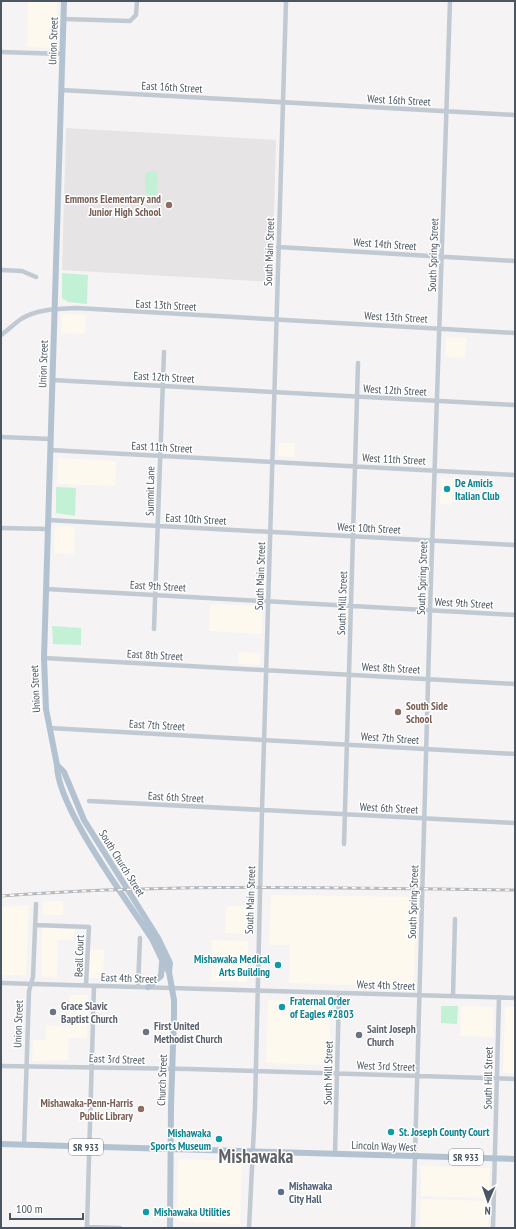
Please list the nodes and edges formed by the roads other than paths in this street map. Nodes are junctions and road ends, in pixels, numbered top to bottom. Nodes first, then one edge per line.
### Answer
1 (64, 1) edge
2 (137, 1) edge
3 (286, 1) edge
4 (450, 1) edge
5 (63, 19) junction
6 (1, 52) edge
7 (62, 54) junction
8 (61, 90) junction
9 (283, 102) junction
10 (447, 111) junction
11 (515, 115) edge
12 (278, 247) junction
13 (442, 257) junction
14 (515, 261) edge
15 (1, 270) edge
16 (36, 277) dead end
17 (54, 309) junction
18 (276, 320) junction
19 (440, 329) junction
20 (515, 333) edge
21 (1, 335) edge
22 (164, 352) dead end
23 (358, 363) dead end
24 (52, 380) junction
25 (162, 386) junction
26 (274, 392) junction
27 (357, 397) junction
28 (437, 401) junction
29 (515, 405) edge
30 (1, 437) edge
31 (51, 439) junction
32 (50, 450) junction
33 (160, 456) junction
34 (272, 462) junction
35 (355, 466) junction
36 (435, 471) junction
37 (515, 475) edge
38 (48, 520) junction
39 (158, 526) junction
40 (1, 528) edge
41 (48, 529) junction
42 (270, 531) junction
43 (353, 536) junction
44 (433, 540) junction
45 (515, 545) edge
46 (46, 589) junction
47 (155, 595) junction
48 (268, 602) junction
49 (351, 605) junction
50 (430, 610) junction
51 (515, 615) edge
52 (154, 629) dead end
53 (44, 658) junction
54 (266, 671) junction
55 (348, 675) junction
56 (428, 679) junction
57 (515, 684) edge
58 (49, 728) junction
59 (264, 740) junction
60 (347, 744) junction
61 (426, 749) junction
62 (515, 754) edge
63 (58, 765) junction
64 (89, 801) dead end
65 (262, 810) junction
66 (345, 815) junction
67 (424, 818) junction
68 (515, 823) edge
69 (344, 844) dead end
70 (36, 904) dead end
71 (455, 919) dead end
72 (35, 926) junction
73 (140, 938) dead end
74 (162, 960) junction
75 (169, 972) junction
76 (1, 983) edge
77 (31, 984) junction
78 (86, 985) junction
79 (94, 986) junction
80 (138, 987) junction
81 (148, 987) junction
82 (172, 988) junction
83 (257, 991) junction
84 (339, 993) junction
85 (419, 995) junction
86 (453, 996) junction
87 (499, 998) junction
88 (515, 998) edge
89 (1, 1066) edge
90 (27, 1066) junction
91 (92, 1067) junction
92 (172, 1069) junction
93 (256, 1071) junction
94 (337, 1074) junction
95 (419, 1076) junction
96 (497, 1078) junction
97 (515, 1079) edge
98 (1, 1144) edge
99 (24, 1145) junction
100 (90, 1147) junction
101 (170, 1149) junction
102 (252, 1151) junction
103 (335, 1154) junction
104 (416, 1156) junction
105 (496, 1158) junction
106 (515, 1159) edge
107 (120, 1228) edge
108 (170, 1228) edge
109 (249, 1228) edge
110 (414, 1228) edge
111 (493, 1228) edge

1 - 5 main road, Union Street
2 - 5 street
3 - 9 street, South Main Street
4 - 10 street, South Spring Street
5 - 7 main road, Union Street
6 - 7 street
7 - 8 main road, Union Street
8 - 9 street, East 16th Street
8 - 17 main road, Union Street
9 - 10 street, West 16th Street
9 - 12 street, South Main Street
10 - 11 street, West 16th Street
10 - 13 street, South Spring Street
12 - 13 street, West 14th Street
12 - 18 street, South Main Street
13 - 14 street, West 14th Street
13 - 19 street, South Spring Street
15 - 16 street
17 - 18 street, East 13th Street
17 - 21 street
17 - 24 main road, Union Street
18 - 19 street, West 13th Street
18 - 26 street, South Main Street
19 - 20 street, West 13th Street
19 - 28 street, South Spring Street
22 - 25 street, Summit Lane
23 - 27 street, South Mill Street
24 - 25 street, East 12th Street
24 - 31 main road, Union Street
25 - 26 street, East 12th Street
25 - 33 street, Summit Lane
26 - 27 street, West 12th Street
26 - 34 street, South Main Street
27 - 28 street, West 12th Street
27 - 35 street, South Mill Street
28 - 29 street, West 12th Street
28 - 36 street, South Spring Street
30 - 31 street
31 - 32 main road, Union Street
32 - 33 street, East 11th Street
32 - 38 main road, Union Street
33 - 34 street, East 11th Street
33 - 39 street, Summit Lane
34 - 35 street, West 11th Street
34 - 42 street, South Main Street
35 - 36 street, West 11th Street
35 - 43 street, South Mill Street
36 - 37 street, West 11th Street
36 - 44 street, South Spring Street
38 - 39 street, East 10th Street
38 - 41 main road, Union Street
39 - 42 street, East 10th Street
39 - 47 street, Summit Lane
40 - 41 street
41 - 46 main road, Union Street
42 - 43 street, West 10th Street
42 - 48 street, South Main Street
43 - 44 street, West 10th Street
43 - 49 street, South Mill Street
44 - 45 street, West 10th Street
44 - 50 street, South Spring Street
46 - 47 street, East 9th Street
46 - 53 main road, Union Street
47 - 48 street, East 9th Street
47 - 52 street, Summit Lane
48 - 49 street, West 9th Street
48 - 54 street, South Main Street
49 - 50 street, West 9th Street
49 - 55 street, South Mill Street
50 - 51 street, West 9th Street
50 - 56 street, South Spring Street
53 - 54 street, East 8th Street
53 - 58 main road, Union Street
54 - 55 street, West 8th Street
54 - 59 street, South Main Street
55 - 56 street, West 8th Street
55 - 60 street, South Mill Street
56 - 57 street, West 8th Street
56 - 61 street, South Spring Street
58 - 59 street, East 7th Street
58 - 63 main road, South Church Street
59 - 60 street, West 7th Street
59 - 65 street, South Main Street
60 - 61 street, West 7th Street
60 - 66 street, South Mill Street
61 - 62 street, West 7th Street
61 - 67 street, South Spring Street
63 - 74 main road, South Church Street
63 - 75 main road, South Church Street
64 - 65 street, East 6th Street
65 - 66 street, West 6th Street
65 - 83 street, South Main Street
66 - 67 street, West 6th Street
66 - 69 street, South Mill Street
67 - 68 street, West 6th Street
67 - 85 street, South Spring Street
70 - 72 street, Union Street
71 - 86 street
72 - 77 street, Union Street
72 - 78 street, Beall Court
73 - 80 street
74 - 75 main road, South Church Street
74 - 81 main road
75 - 82 main road, South Church Street
76 - 77 street, East 4th Street
77 - 78 street, East 4th Street
77 - 90 street, Union Street
78 - 79 street, East 4th Street
79 - 80 street, East 4th Street
79 - 91 street
80 - 81 street, East 4th Street
81 - 82 street, East 4th Street
82 - 83 street, East 4th Street
82 - 92 main road, Church Street
83 - 84 street, West 4th Street
83 - 93 street, South Main Street
84 - 85 street, West 4th Street
84 - 94 street, South Mill Street
85 - 86 street, West 4th Street
85 - 95 street, South Spring Street
86 - 87 street, West 4th Street
87 - 88 street, West 4th Street
87 - 96 street, South Hill Street
89 - 90 street, East 3rd Street
90 - 91 street, East 3rd Street
90 - 99 street, Union Street
91 - 92 street, East 3rd Street
91 - 100 street
92 - 93 street, East 3rd Street
92 - 101 main road, Church Street
93 - 94 street, West 3rd Street
93 - 102 street, South Main Street
94 - 95 street, West 3rd Street
94 - 103 street, South Mill Street
95 - 96 street, West 3rd Street
95 - 104 street, South Spring Street
96 - 97 street, West 3rd Street
96 - 105 street, South Hill Street
98 - 99 main road, SR 933
99 - 100 main road, SR 933
100 - 101 main road, SR 933
100 - 107 street
101 - 102 main road, SR 933
101 - 108 main road, Church Street
102 - 103 main road, Lincoln Way West / SR 933
102 - 109 street, South Main Street
103 - 104 main road, Lincoln Way West / SR 933
104 - 105 main road, Lincoln Way West / SR 933
104 - 110 street, South Spring Street
105 - 106 main road, Lincoln Way West / SR 933
105 - 111 street, South Hill Street

